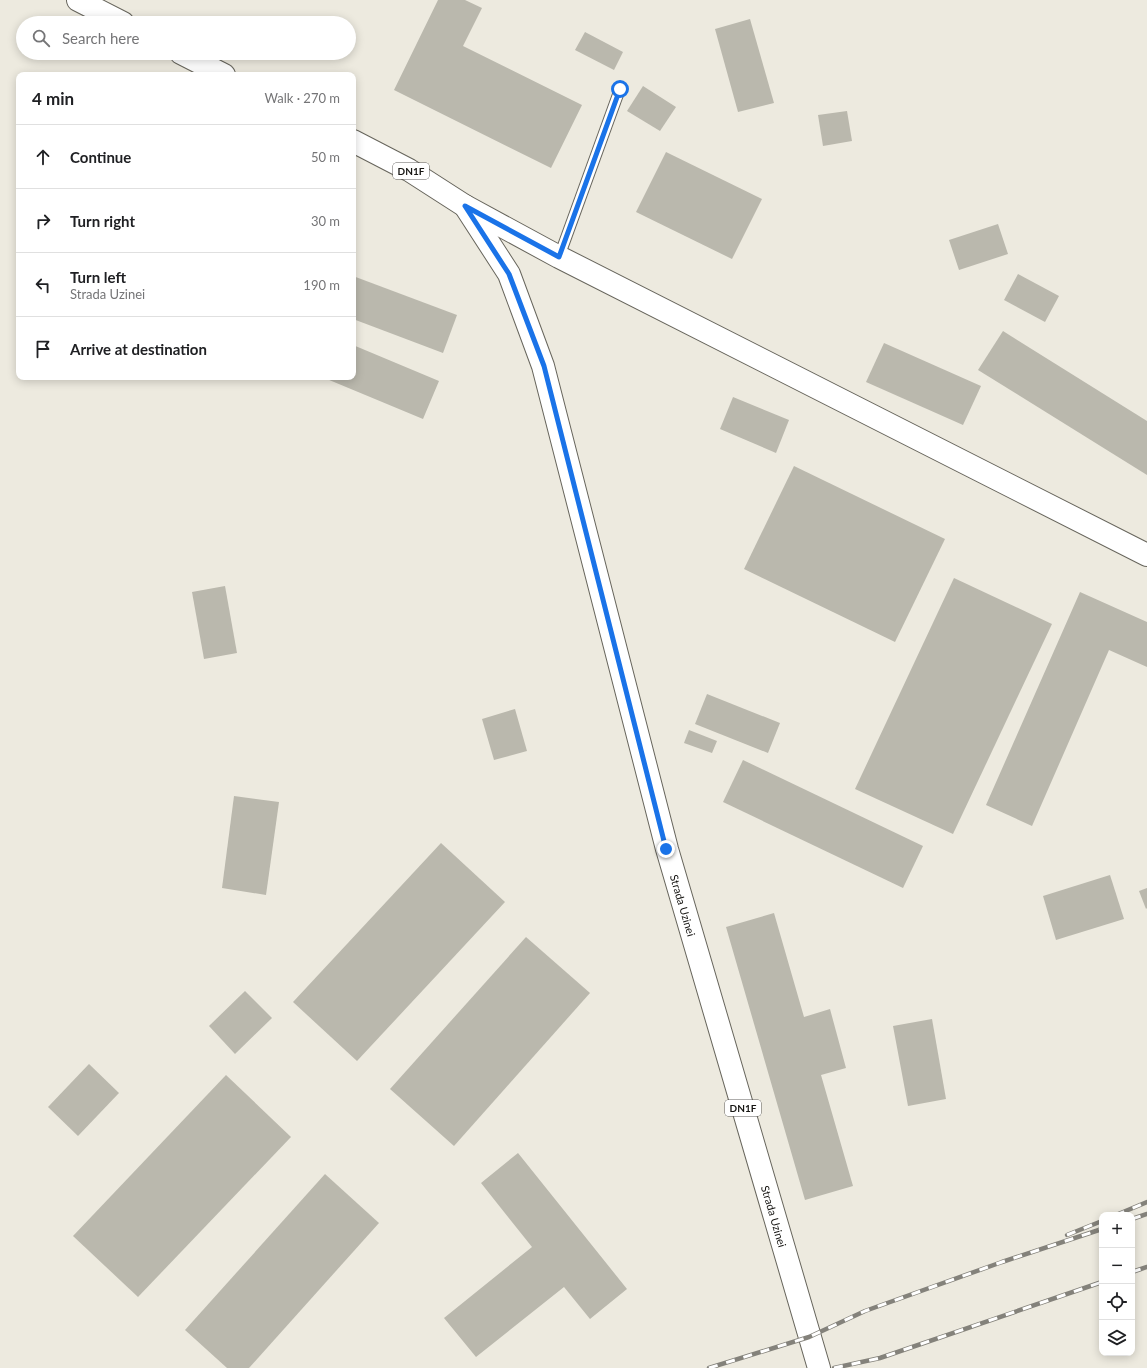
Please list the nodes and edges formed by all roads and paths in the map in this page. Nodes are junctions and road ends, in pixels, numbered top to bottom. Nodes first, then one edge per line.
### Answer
1 (78, 0) edge
2 (109, 16) edge
3 (195, 60) edge
4 (218, 72) edge
5 (620, 89) dead end
6 (356, 143) edge
7 (465, 206) junction
8 (559, 257) junction
9 (1147, 555) edge
10 (820, 1368) edge

1 - 2 main road
3 - 4 main road
5 - 8 lane
6 - 7 main road, Strada Uzinei / DN1F
7 - 8 main road
7 - 10 main road, Strada Uzinei / DN1F
8 - 9 main road

